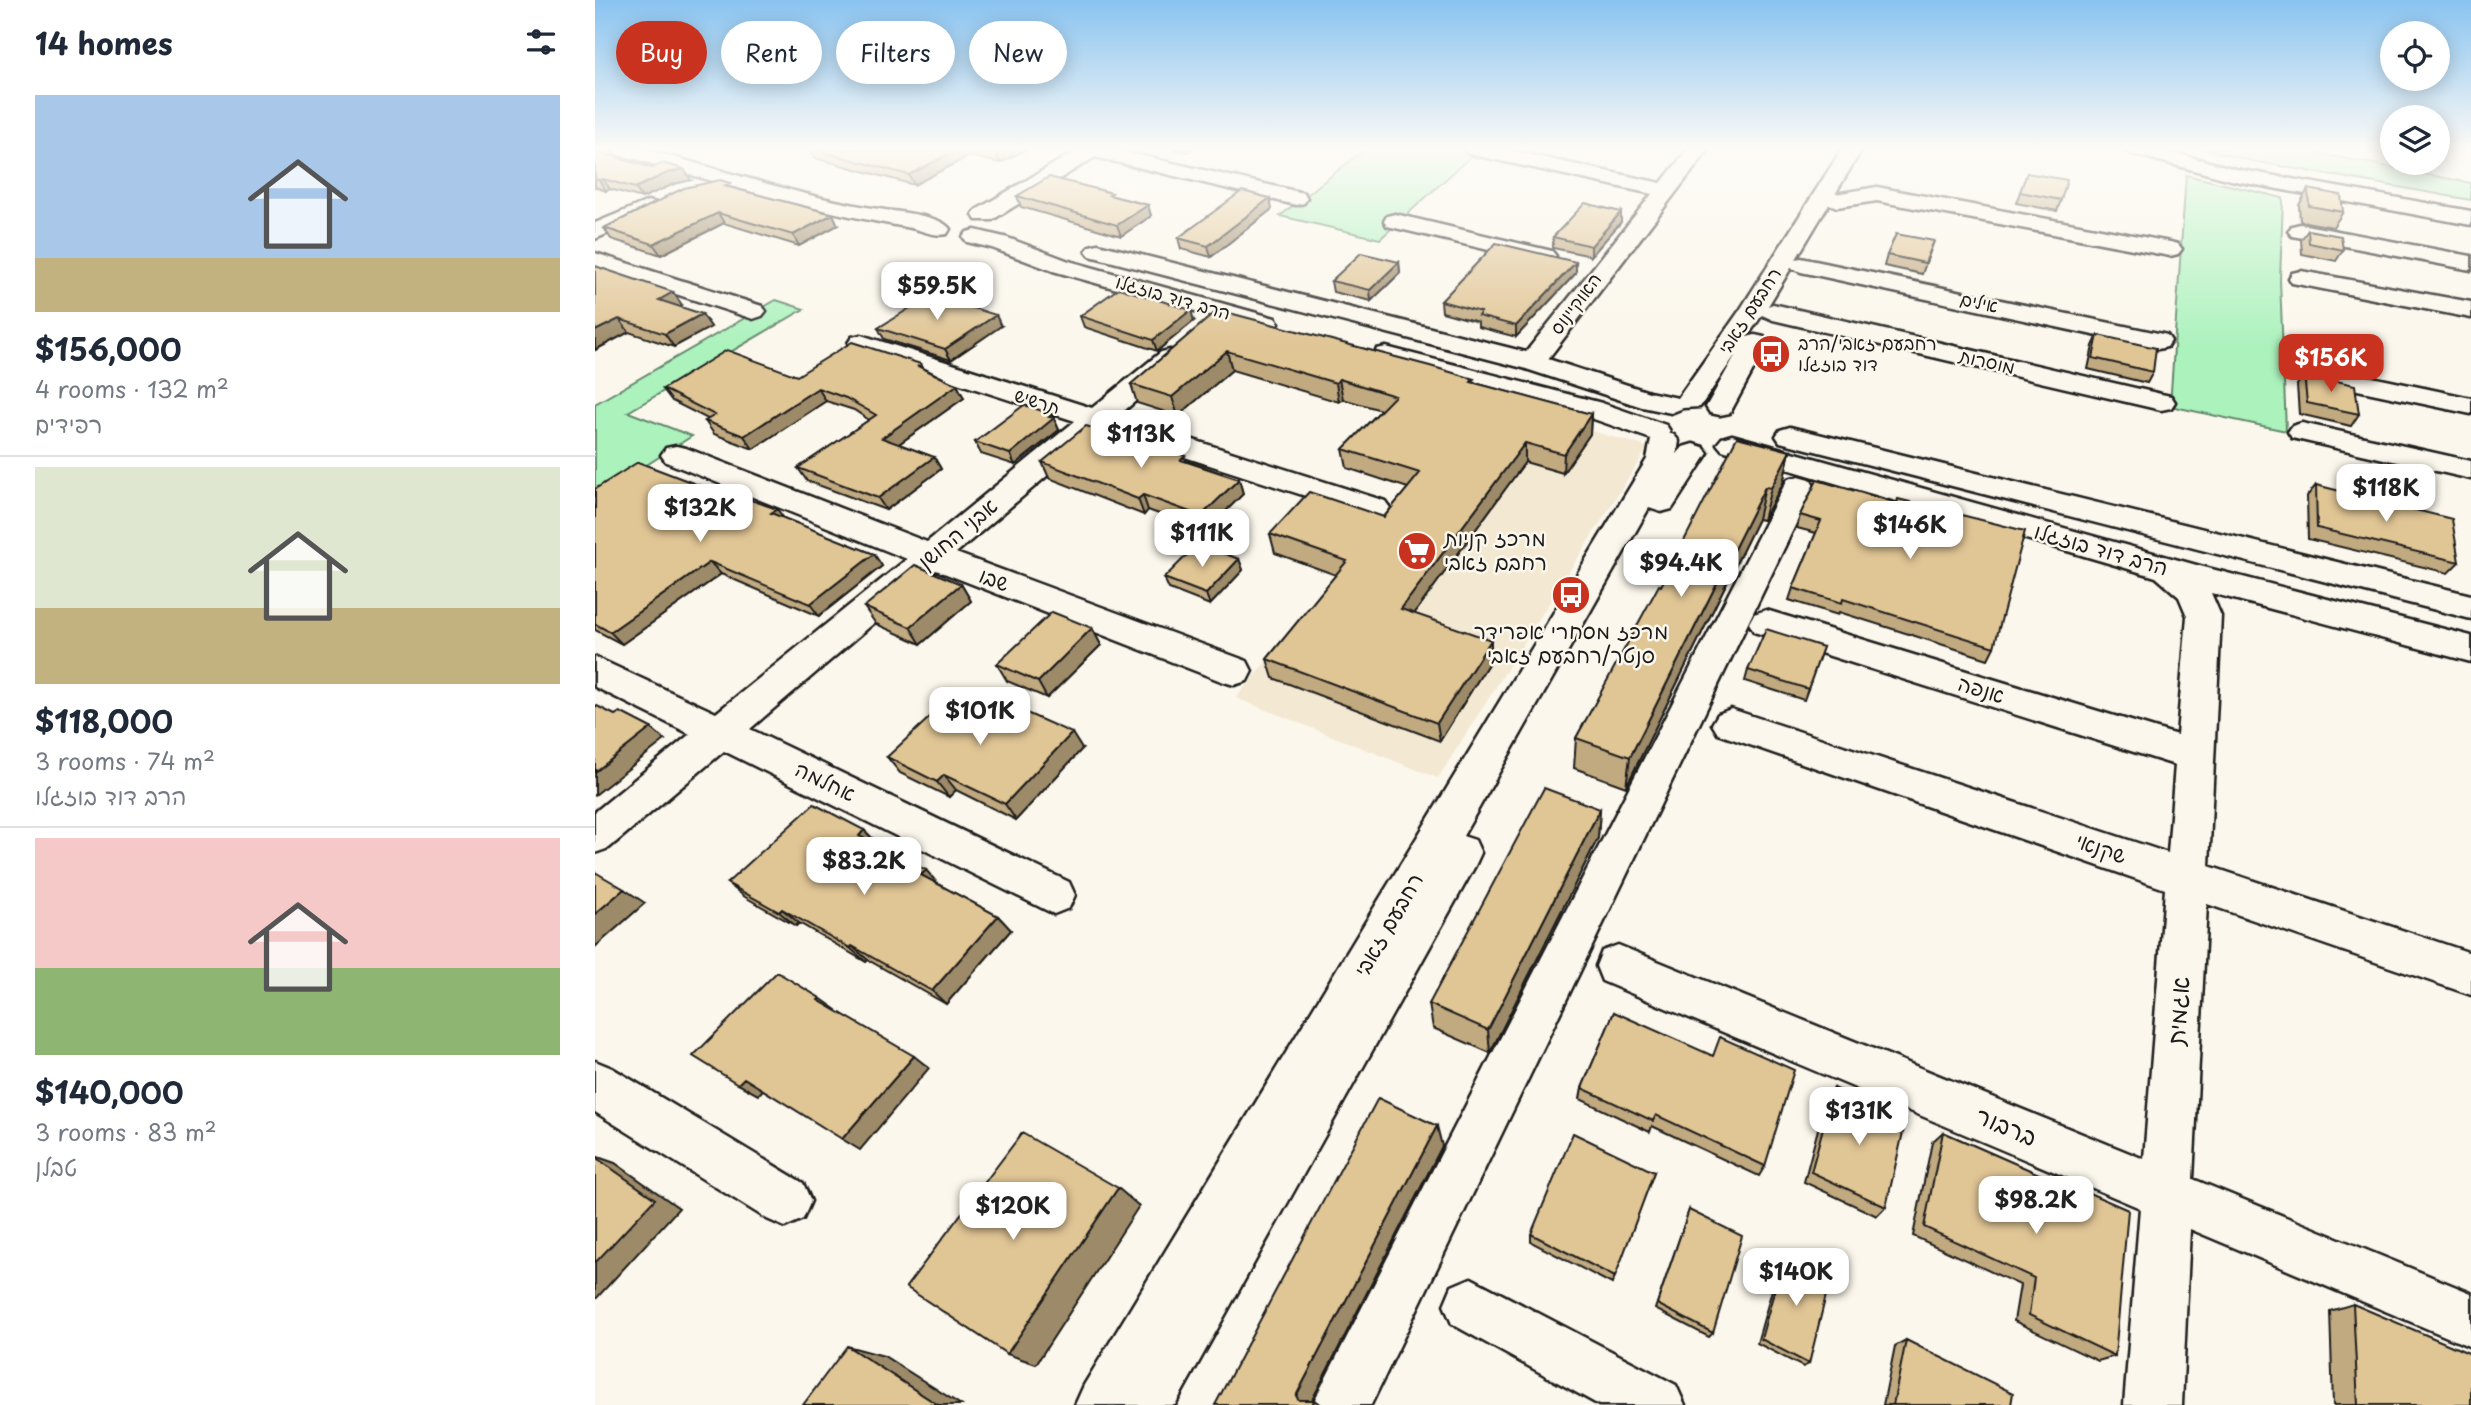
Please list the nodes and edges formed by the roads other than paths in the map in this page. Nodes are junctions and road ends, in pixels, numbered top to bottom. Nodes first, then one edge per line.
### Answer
1 (625, 215) edge
2 (869, 215) edge
3 (942, 215) edge
4 (979, 215) edge
5 (1645, 215) edge
6 (1812, 215) edge
7 (1829, 215) edge
8 (1987, 215) edge
9 (2452, 215) edge
10 (2471, 218) edge
11 (966, 222) junction
12 (1395, 222) dead end
13 (595, 232) edge
14 (2300, 232) dead end
15 (2170, 249) dead end
16 (595, 260) edge
17 (2471, 263) edge
18 (1801, 265) junction
19 (1602, 269) junction
20 (2301, 278) dead end
21 (2471, 310) edge
22 (753, 311) dead end
23 (1224, 312) junction
24 (1773, 312) junction
25 (1290, 330) edge
26 (2158, 341) dead end
27 (860, 344) edge
28 (1369, 350) edge
29 (1532, 362) junction
30 (2301, 370) dead end
31 (2161, 402) dead end
32 (2471, 406) edge
33 (1094, 421) junction
34 (1696, 426) junction
35 (2302, 432) dead end
36 (676, 455) dead end
37 (2471, 470) edge
38 (1800, 486) dead end
39 (1374, 508) dead end
40 (931, 556) junction
41 (2168, 569) junction
42 (2257, 593) junction
43 (2471, 607) edge
44 (2204, 616) junction
45 (1766, 624) dead end
46 (2471, 649) edge
47 (595, 671) edge
48 (1234, 671) dead end
49 (1731, 724) dead end
50 (721, 731) junction
51 (2195, 756) junction
52 (595, 836) edge
53 (2187, 878) junction
54 (1053, 895) dead end
55 (1618, 966) dead end
56 (2471, 974) edge
57 (595, 1085) edge
58 (2167, 1194) junction
59 (785, 1201) dead end
60 (1471, 1305) dead end
61 (2471, 1320) edge
62 (1104, 1405) edge
63 (1144, 1405) edge
64 (1341, 1405) edge
65 (1656, 1405) edge
66 (2153, 1405) edge

1 - 13 street
2 - 11 street, הרב דוד בוזגלו
3 - 11 street, הרב דוד בוזגלו
4 - 11 street
5 - 19 street, האוקיינוס
6 - 34 street, רחבעם זאבי
7 - 18 street, רחבעם זאבי
8 - 15 street
9 - 10 street
11 - 23 street, הרב דוד בוזגלו
11 - 29 street, הרב דוד בוזגלו
12 - 19 street
14 - 17 street
16 - 22 street
18 - 24 street, רחבעם זאבי
18 - 26 street, אילים
19 - 29 street, האוקיינוס
20 - 21 street
23 - 25 street, הרב דוד בוזגלו
23 - 33 street, אבני החושן
24 - 31 street, מוסרות
24 - 34 street, רחבעם זאבי
27 - 33 street, תרשיש
28 - 34 street, הרב דוד בוזגלו
29 - 34 street, הרב דוד בוזגלו
30 - 32 street
33 - 39 street, תרשיש
33 - 40 street, אבני החושן
34 - 41 street, הרב דוד בוזגלו
34 - 43 street, הרב דוד בוזגלו
34 - 62 street, רחבעם זאבי
34 - 63 street, רחבעם זאבי
35 - 37 street
36 - 40 street, שבו
38 - 64 street
40 - 48 street, שבו
40 - 50 street, אבני החושן
41 - 42 street, הרב דוד בוזגלו
41 - 44 street
42 - 44 street
42 - 46 street, הרב דוד בוזגלו
44 - 51 street, אגמית
45 - 51 street, אנפה
47 - 50 street, אחלמה
49 - 53 street, שקנאי
50 - 52 street, אבני החושן
50 - 54 street, אחלמה
51 - 53 street, אגמית
53 - 56 street, שקנאי
53 - 58 street, אגמית
55 - 58 street, ברבור
57 - 59 street
58 - 61 street, ברבור
58 - 66 street, אגמית
60 - 65 street

